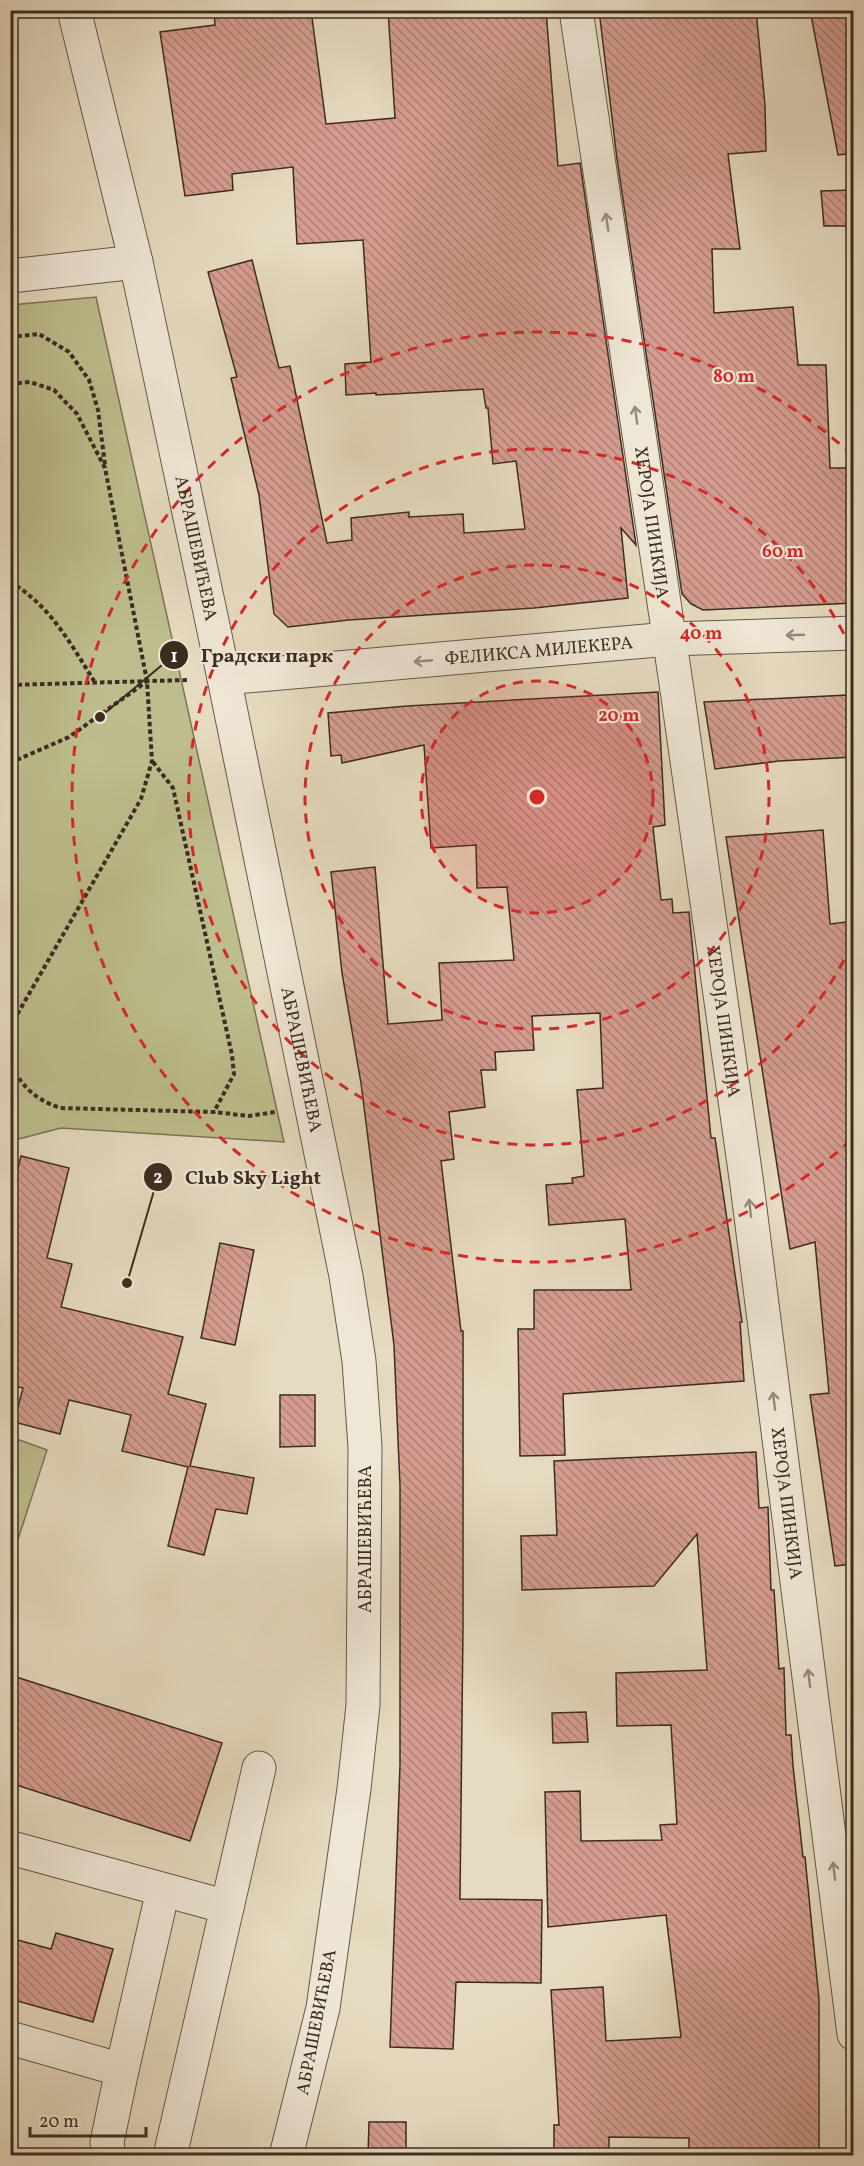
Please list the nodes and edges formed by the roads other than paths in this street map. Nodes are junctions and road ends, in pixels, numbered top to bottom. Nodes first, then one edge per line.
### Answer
1 (74, 10) edge
2 (576, 10) edge
3 (136, 262) junction
4 (10, 276) edge
5 (854, 633) edge
6 (669, 639) junction
7 (224, 678) junction
8 (259, 1768) dead end
9 (15, 1850) dead end
10 (163, 1890) junction
11 (227, 1907) junction
12 (854, 2034) edge
13 (10, 2038) edge
14 (122, 2070) junction
15 (109, 2156) edge
16 (170, 2156) edge
17 (286, 2156) edge

1 - 3 street, АБРАШЕВИЋЕВА
6 -> 2 street, ХЕРОЈА ПИНКИЈА
3 - 4 street
3 - 7 street, АБРАШЕВИЋЕВА
5 -> 6 street, ФЕЛИКСА МИЛЕКЕРА
6 -> 7 street, ФЕЛИКСА МИЛЕКЕРА
12 -> 6 street, ХЕРОЈА ПИНКИЈА
7 - 17 street, АБРАШЕВИЋЕВА
8 - 11 street
9 - 10 street
10 - 11 street
10 - 14 street
11 - 16 street
13 - 14 street
14 - 15 street

